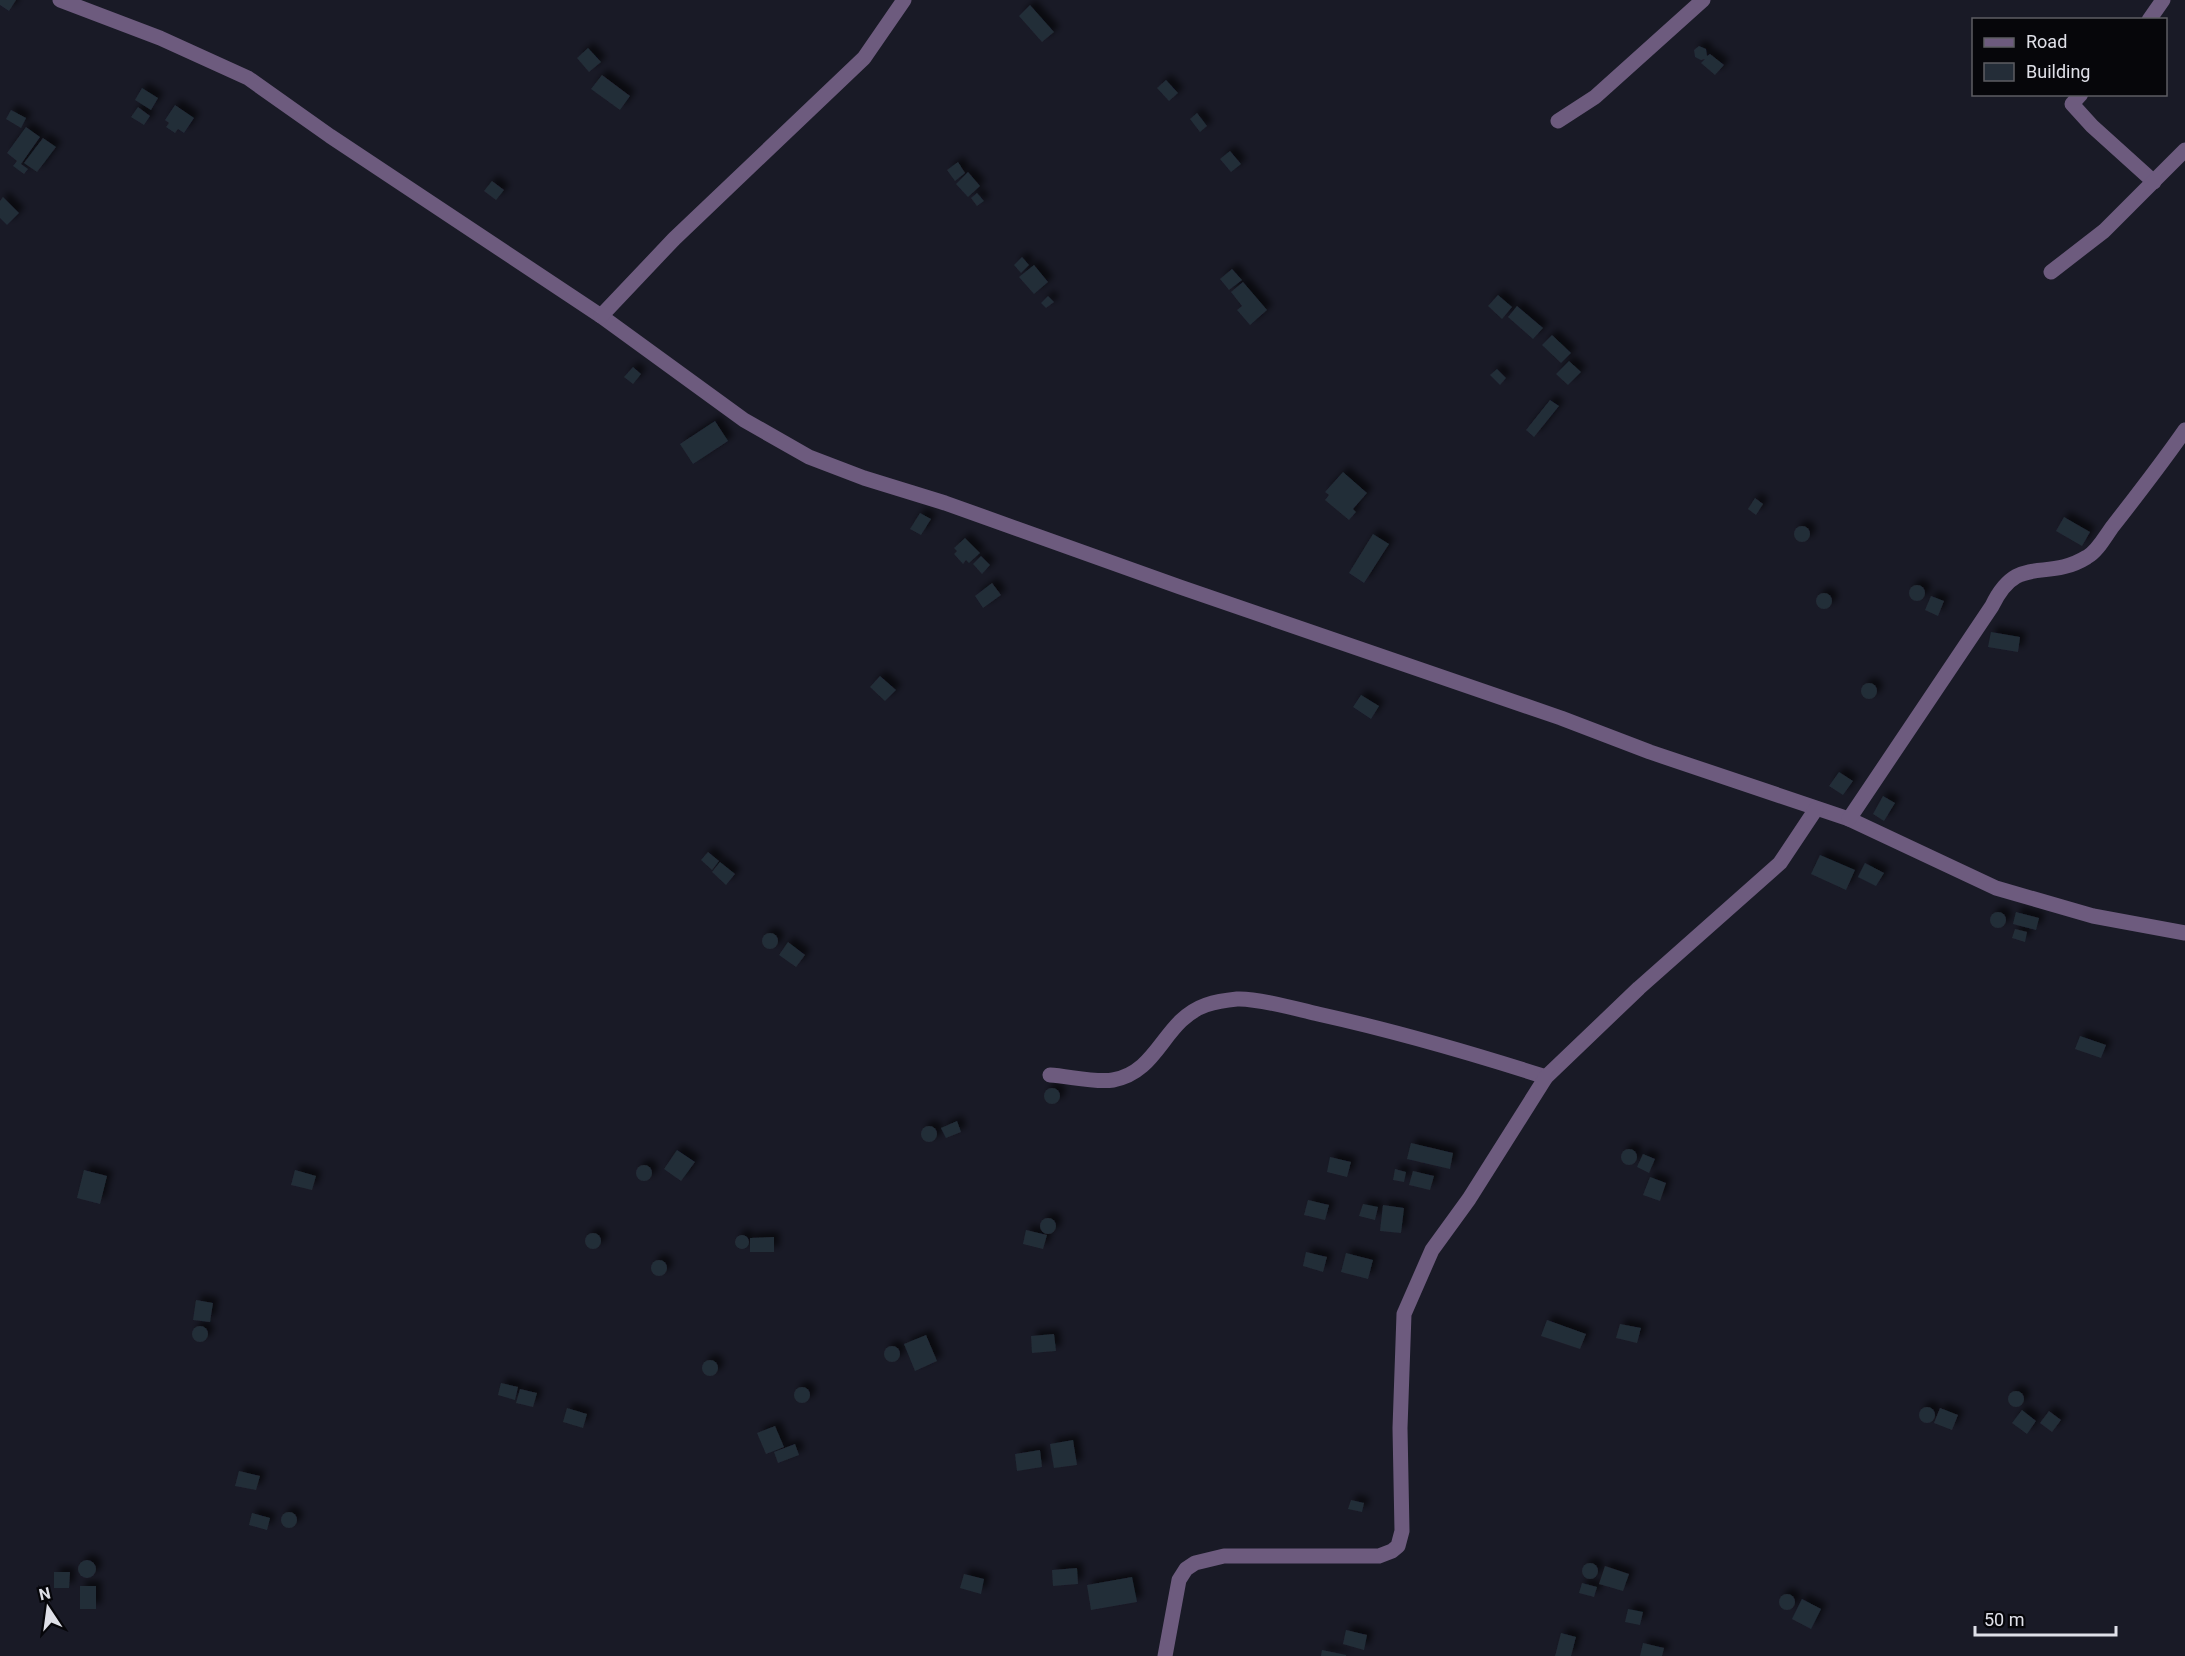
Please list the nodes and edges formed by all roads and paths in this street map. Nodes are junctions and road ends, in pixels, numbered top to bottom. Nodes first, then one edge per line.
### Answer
1 (60, 0) edge
2 (904, 0) edge
3 (1703, 0) edge
4 (2163, 0) edge
5 (2150, 18) edge
6 (2079, 96) edge
7 (1558, 121) dead end
8 (2185, 150) edge
9 (2154, 182) junction
10 (2051, 272) dead end
11 (601, 316) junction
12 (2185, 430) edge
13 (1816, 809) junction
14 (1849, 819) junction
15 (2185, 933) edge
16 (1050, 1075) dead end
17 (1546, 1077) junction
18 (1165, 1656) edge

1 - 11 street
2 - 11 street
3 - 7 street
4 - 5 street
6 - 9 street
8 - 9 street
9 - 10 street
11 - 13 street
12 - 14 street
13 - 14 street
13 - 17 street
14 - 15 street
16 - 17 street
17 - 18 street

